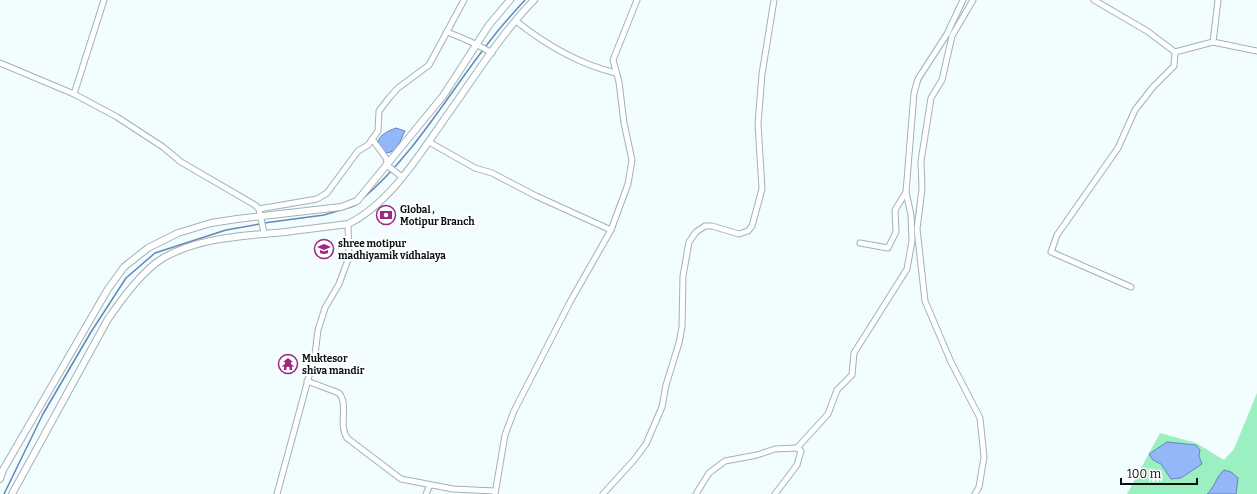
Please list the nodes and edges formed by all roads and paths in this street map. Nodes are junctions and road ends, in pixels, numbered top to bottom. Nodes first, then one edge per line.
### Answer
1 (104, 0) edge
2 (464, 0) edge
3 (510, 0) edge
4 (534, 0) edge
5 (637, 0) edge
6 (774, 0) edge
7 (963, 0) edge
8 (973, 0) edge
9 (1094, 0) edge
10 (1218, 0) edge
11 (516, 21) junction
12 (447, 32) junction
13 (1213, 42) junction
14 (478, 44) junction
15 (1257, 51) edge
16 (1175, 52) junction
17 (492, 53) junction
18 (0, 64) edge
19 (616, 72) junction
20 (74, 94) junction
21 (372, 139) junction
22 (429, 142) junction
23 (388, 164) junction
24 (402, 177) junction
25 (906, 192) junction
26 (259, 209) junction
27 (261, 219) junction
28 (348, 224) junction
29 (263, 230) junction
30 (611, 230) junction
31 (860, 242) dead end
32 (1132, 287) dead end
33 (307, 381) junction
34 (798, 448) junction
35 (0, 479) edge
36 (430, 485) junction
37 (495, 493) edge
38 (12, 494) edge
39 (277, 494) edge
40 (426, 494) edge
41 (603, 494) edge
42 (696, 494) edge
43 (775, 494) edge
44 (975, 494) edge

1 - 20 street
2 - 12 street
3 - 14 main road
4 - 11 main road
5 - 19 street
6 - 41 street
7 - 25 street
8 - 44 street
9 - 16 street
10 - 13 street
11 - 17 main road
11 - 19 street
12 - 14 street
12 - 21 street
13 - 15 street
13 - 16 street
14 - 17 street
14 - 23 main road
16 - 32 street
17 - 22 main road
18 - 20 street
19 - 30 street
20 - 26 street
21 - 23 street
21 - 26 street
22 - 24 main road
22 - 30 street
23 - 24 street
23 - 27 main road
24 - 28 main road
25 - 31 street
25 - 34 street
26 - 27 street
27 - 29 street
27 - 35 main road
28 - 29 main road
28 - 33 street
29 - 38 main road
30 - 37 street
33 - 36 street
33 - 39 street
34 - 42 street
34 - 43 street
36 - 37 street
36 - 40 street

